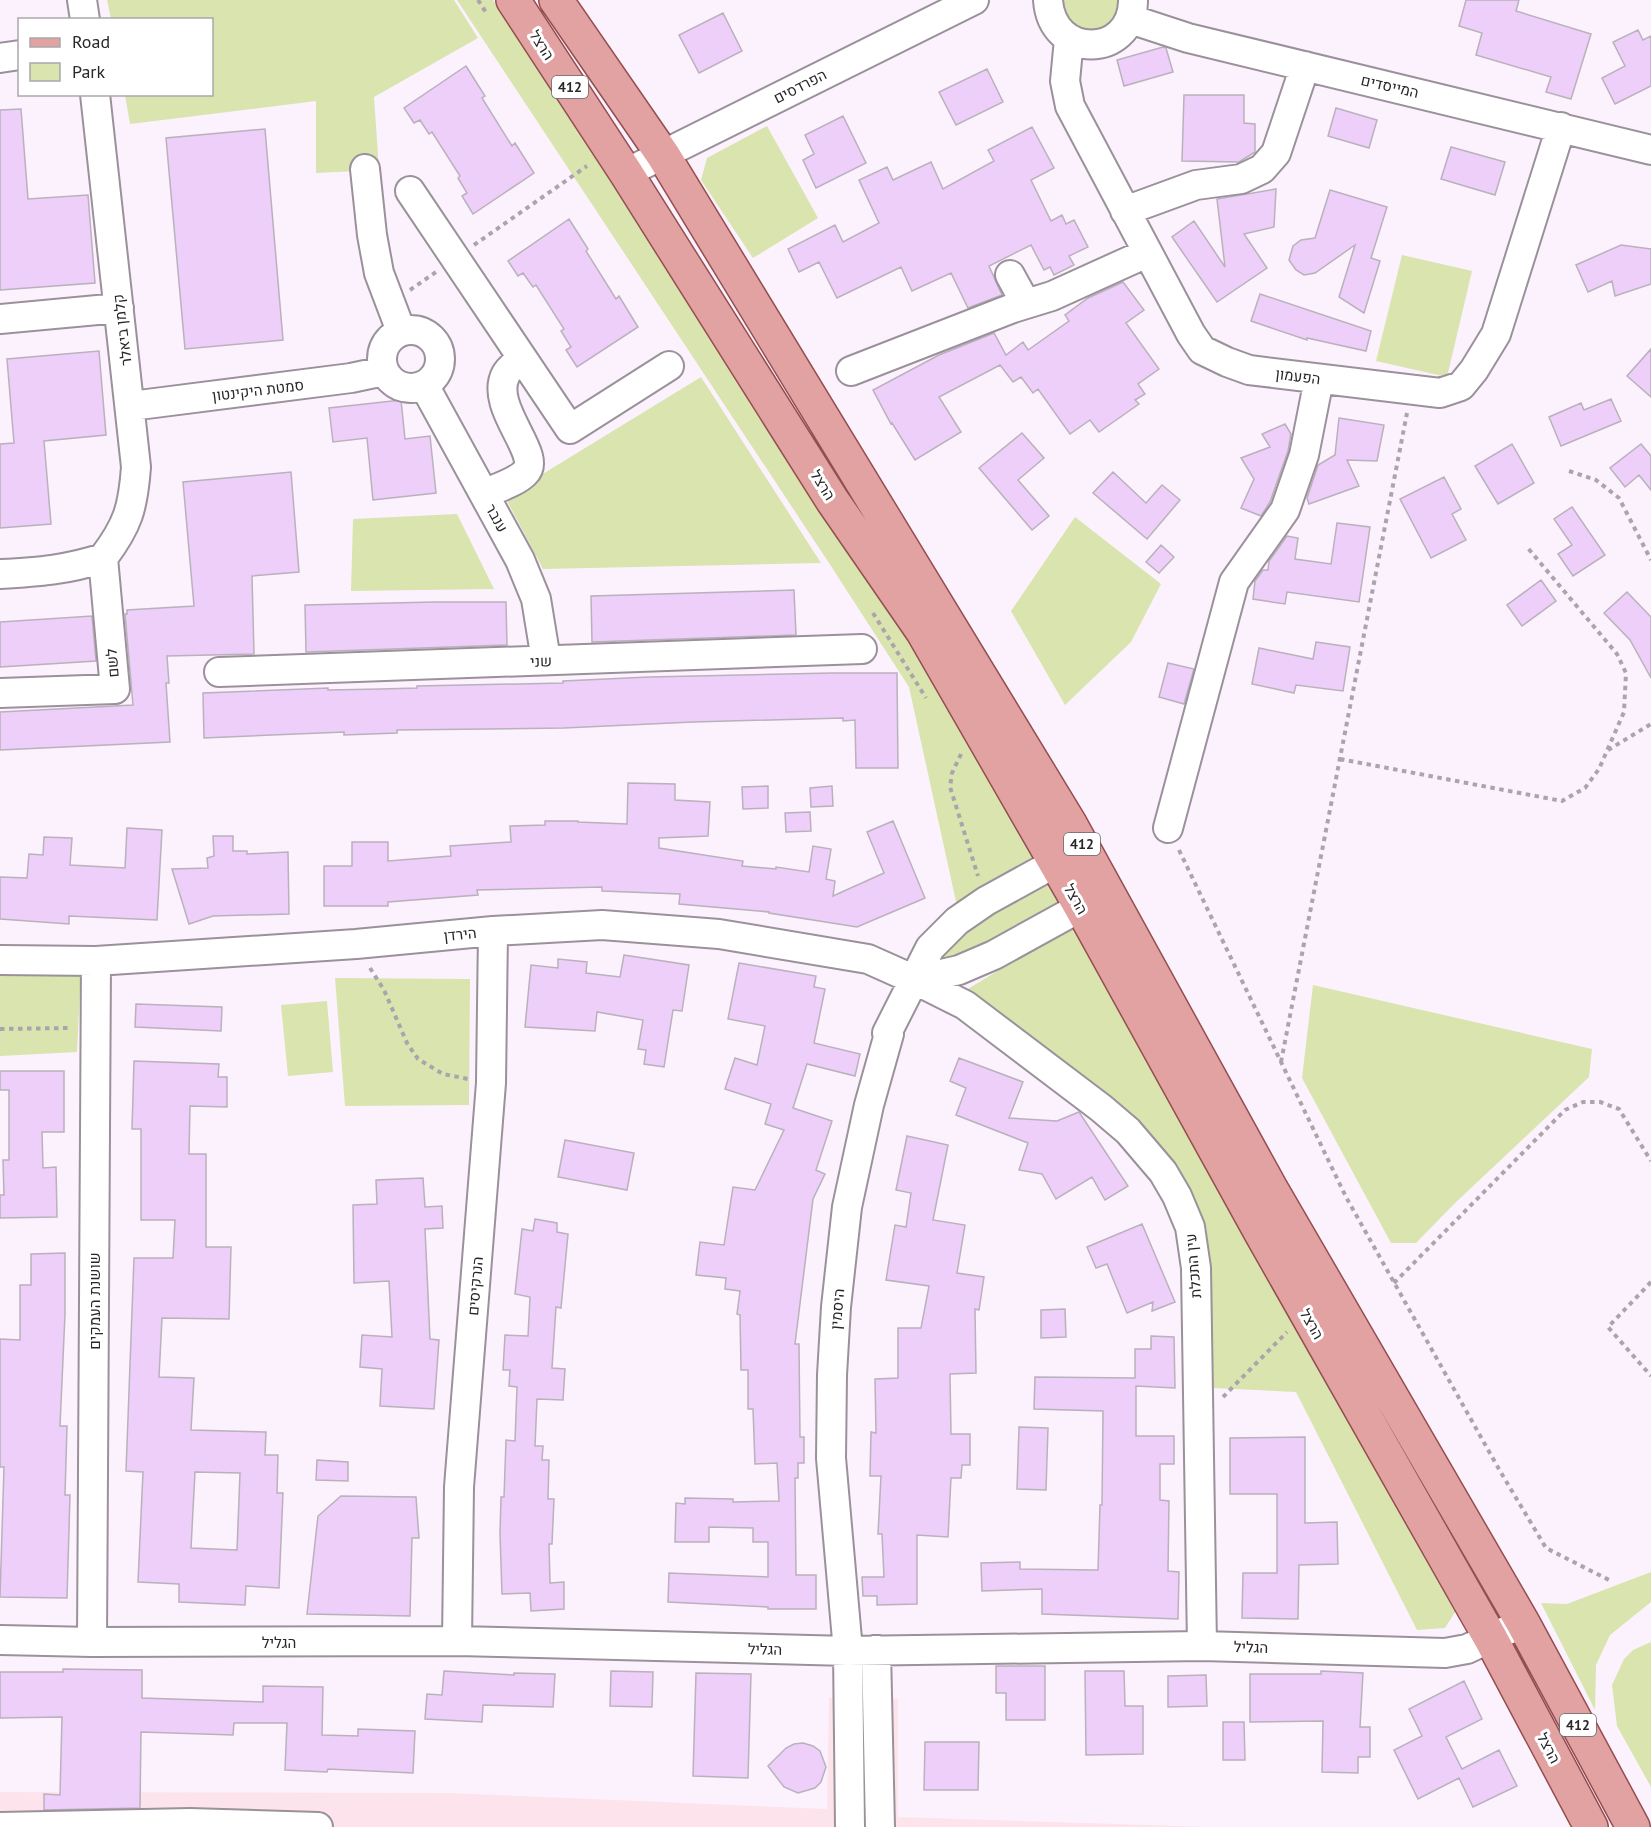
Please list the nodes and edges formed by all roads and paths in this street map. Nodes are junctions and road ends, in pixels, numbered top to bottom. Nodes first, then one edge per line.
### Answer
1 (82, 0) edge
2 (513, 0) edge
3 (556, 0) edge
4 (974, 0) edge
5 (1048, 0) edge
6 (1131, 9) edge
7 (85, 18) edge
8 (1069, 39) junction
9 (18, 55) edge
10 (0, 58) edge
11 (1305, 66) junction
12 (95, 96) edge
13 (1561, 127) junction
14 (1651, 150) edge
15 (663, 154) junction
16 (587, 166) dead end
17 (365, 169) dead end
18 (627, 173) junction
19 (410, 191) dead end
20 (1125, 211) junction
21 (1147, 253) junction
22 (455, 258) junction
23 (1010, 275) dead end
24 (390, 304) junction
25 (1026, 304) junction
26 (119, 308) junction
27 (0, 320) edge
28 (401, 331) junction
29 (522, 358) junction
30 (669, 366) dead end
31 (384, 371) junction
32 (851, 371) dead end
33 (1319, 379) junction
34 (424, 385) junction
35 (1412, 390) junction
36 (131, 406) junction
37 (1569, 471) dead end
38 (484, 494) junction
39 (1527, 547) dead end
40 (103, 558) junction
41 (1651, 560) edge
42 (0, 574) edge
43 (862, 649) dead end
44 (546, 660) junction
45 (219, 672) dead end
46 (0, 693) edge
47 (1651, 724) edge
48 (1607, 750) junction
49 (961, 754) dead end
50 (1340, 759) junction
51 (1168, 828) joint
52 (1055, 863) junction
53 (986, 901) junction
54 (1081, 907) junction
55 (493, 931) junction
56 (356, 944) junction
57 (0, 960) edge
58 (96, 961) junction
59 (915, 980) junction
60 (95, 1028) junction
61 (0, 1029) edge
62 (1281, 1063) junction
63 (491, 1083) junction
64 (1651, 1161) edge
65 (1651, 1282) edge
66 (1394, 1284) junction
67 (1305, 1312) junction
68 (1651, 1377) edge
69 (1198, 1420) junction
70 (1611, 1581) dead end
71 (1523, 1623) junction
72 (1491, 1639) junction
73 (0, 1640) edge
74 (457, 1641) junction
75 (92, 1642) junction
76 (1202, 1646) junction
77 (861, 1650) junction
78 (855, 1735) junction
79 (0, 1827) edge
80 (318, 1827) edge
81 (849, 1827) edge
82 (864, 1827) edge
83 (880, 1827) edge
84 (1591, 1827) edge
85 (1633, 1827) edge

1 - 7 street
2 - 18 main road, הרצל / 412
3 - 15 main road, הרצל / 412
4 - 15 street, הפרדסים
5 - 8 street
6 - 8 street
6 - 11 street, המייסדים
8 - 20 street, הפעמון
9 - 10 street
11 - 13 street, המייסדים
11 - 20 street
12 - 26 street, קלמן ביאלר
13 - 14 street, המייסדים
13 - 35 street, הפעמון
15 - 18 street, הפרדסים
15 - 71 main road, הרצל / 412
16 - 22 path
17 - 24 street
18 - 52 main road, הרצל / 412
19 - 22 street
20 - 21 street, הפעמון
21 - 25 street
21 - 33 street, הפעמון
22 - 24 path
22 - 29 street
23 - 25 street
24 - 28 street
25 - 32 street
26 - 27 street
26 - 36 street, קלמן ביאלר
28 - 31 street
28 - 34 street
29 - 30 street
29 - 38 street
31 - 34 street
31 - 36 street, סמטת היקינטון
33 - 35 street, הפעמון
33 - 51 street
34 - 38 street, ענבר
35 - 50 path
36 - 40 street, קלמן ביאלר
37 - 41 path
38 - 44 street, ענבר
39 - 48 path
40 - 42 street
40 - 46 street, לשם
43 - 44 street, שני
44 - 45 street, שני
47 - 48 path
48 - 50 path
49 - 53 path
50 - 62 path
51 - 62 path
52 - 53 street, היסמין
52 - 54 main road, הרצל / 412
53 - 59 street, היסמין
54 - 59 street
54 - 67 main road, הרצל / 412
55 - 56 street, הירדן
55 - 59 street, הירדן
55 - 63 street, הנרקיסים
56 - 58 street, הירדן
56 - 63 path
57 - 58 street, הירדן
58 - 60 street, שושנת העמקים
59 - 69 street, עין התכלת
59 - 77 street, היסמין
60 - 61 path
60 - 75 street, שושנת העמקים
62 - 66 path
63 - 74 street, הנרקיסים
64 - 66 path
65 - 68 path
66 - 70 path
67 - 69 path
67 - 72 main road, הרצל / 412
69 - 76 street, עין התכלת
71 - 72 street, הגליל
71 - 85 main road, הרצל / 412
72 - 76 street, הגליל
72 - 84 main road, הרצל / 412
73 - 75 street, הגליל
74 - 75 street, הגליל
74 - 77 street, הגליל
76 - 77 street, הגליל
77 - 78 street
77 - 83 street
78 - 81 street
78 - 82 street
79 - 80 street

